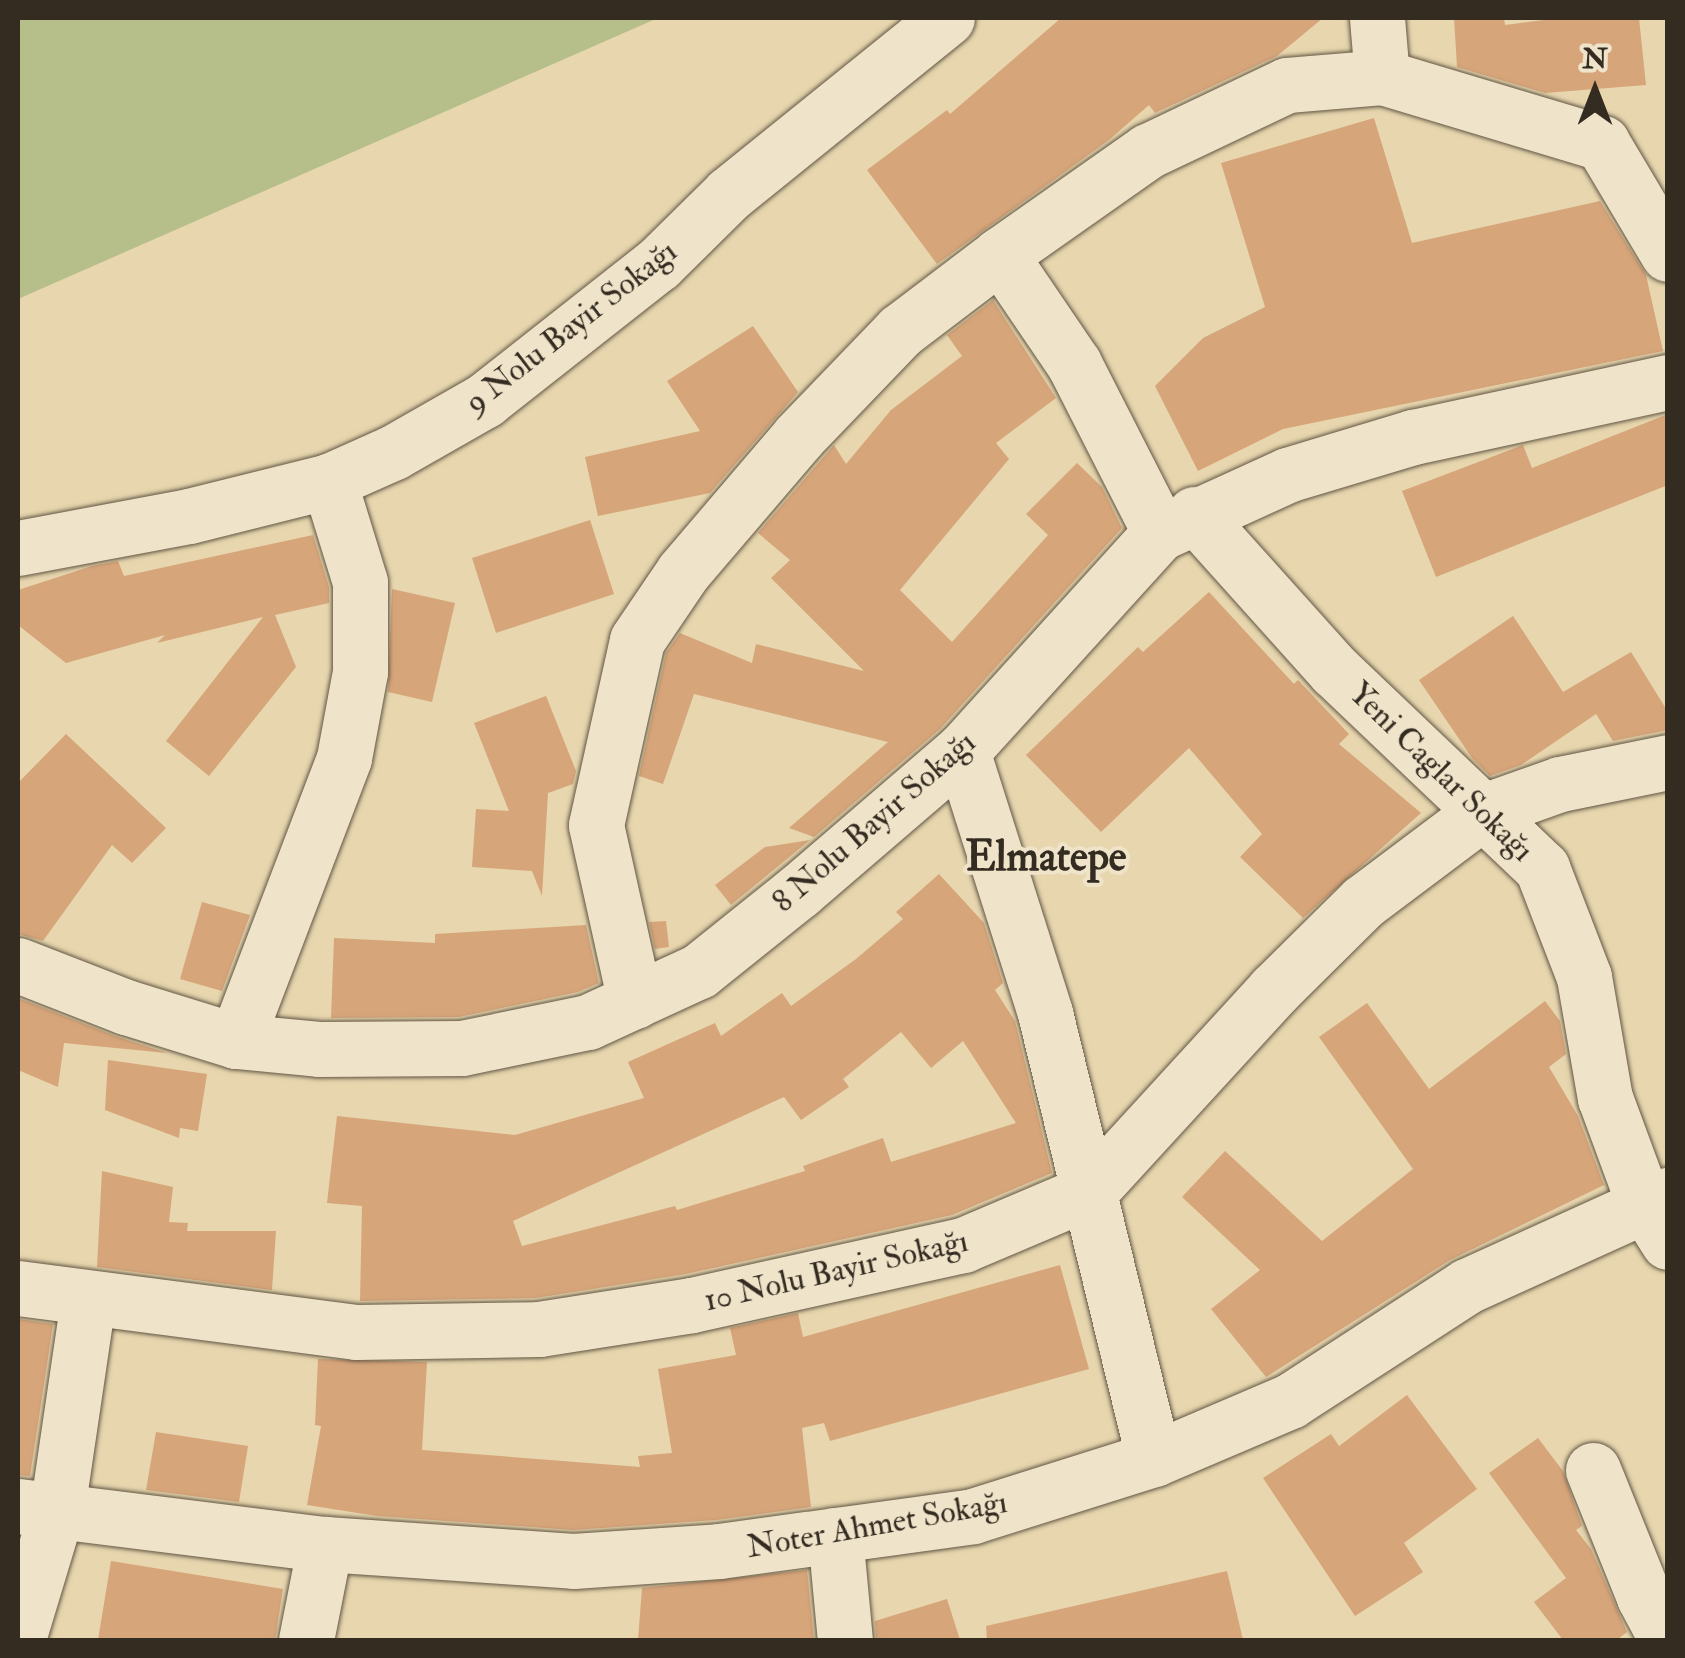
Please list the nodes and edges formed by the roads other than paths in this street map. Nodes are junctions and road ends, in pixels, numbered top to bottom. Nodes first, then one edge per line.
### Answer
1 (947, 18) edge
2 (1376, 18) edge
3 (1382, 77) junction
4 (1668, 254) edge
5 (1000, 255) junction
6 (1668, 382) edge
7 (329, 481) junction
8 (1177, 524) junction
9 (18, 548) edge
10 (962, 751) junction
11 (1668, 762) edge
12 (1484, 811) junction
13 (18, 965) edge
14 (635, 1001) junction
15 (236, 1041) junction
16 (1090, 1191) junction
17 (1660, 1214) edge
18 (18, 1288) edge
19 (88, 1299) junction
20 (1154, 1459) junction
21 (1592, 1470) dead end
22 (38, 1508) edge
23 (835, 1535) junction
24 (325, 1544) junction
25 (18, 1639) edge
26 (306, 1640) edge
27 (845, 1640) edge
28 (1667, 1640) edge

1 - 7 street, 9 Nolu Bayir Sokağı
2 - 3 street
3 - 4 street
3 - 5 street
5 - 8 street, Yeni Caglar Sokağı
5 - 14 street
6 - 8 street, 8 Nolu Bayir Sokağı
7 - 9 street, 9 Nolu Bayir Sokağı
7 - 15 street
8 - 10 street, 8 Nolu Bayir Sokağı
8 - 12 street, Yeni Caglar Sokağı
10 - 14 street, 8 Nolu Bayir Sokağı
10 - 16 street
11 - 12 street, 10 Nolu Bayir Sokağı
12 - 16 street, 10 Nolu Bayir Sokağı
12 - 17 street, Yeni Caglar Sokağı
13 - 15 street, 8 Nolu Bayir Sokağı
14 - 15 street, 8 Nolu Bayir Sokağı
16 - 19 street, 10 Nolu Bayir Sokağı
16 - 20 street
17 - 20 street, Noter Ahmet Sokağı
18 - 19 street, 10 Nolu Bayir Sokağı
19 - 22 street
20 - 23 street, Noter Ahmet Sokağı
21 - 28 street
22 - 24 street, Noter Ahmet Sokağı
22 - 25 street
23 - 24 street, Noter Ahmet Sokağı
23 - 27 street
24 - 26 street

